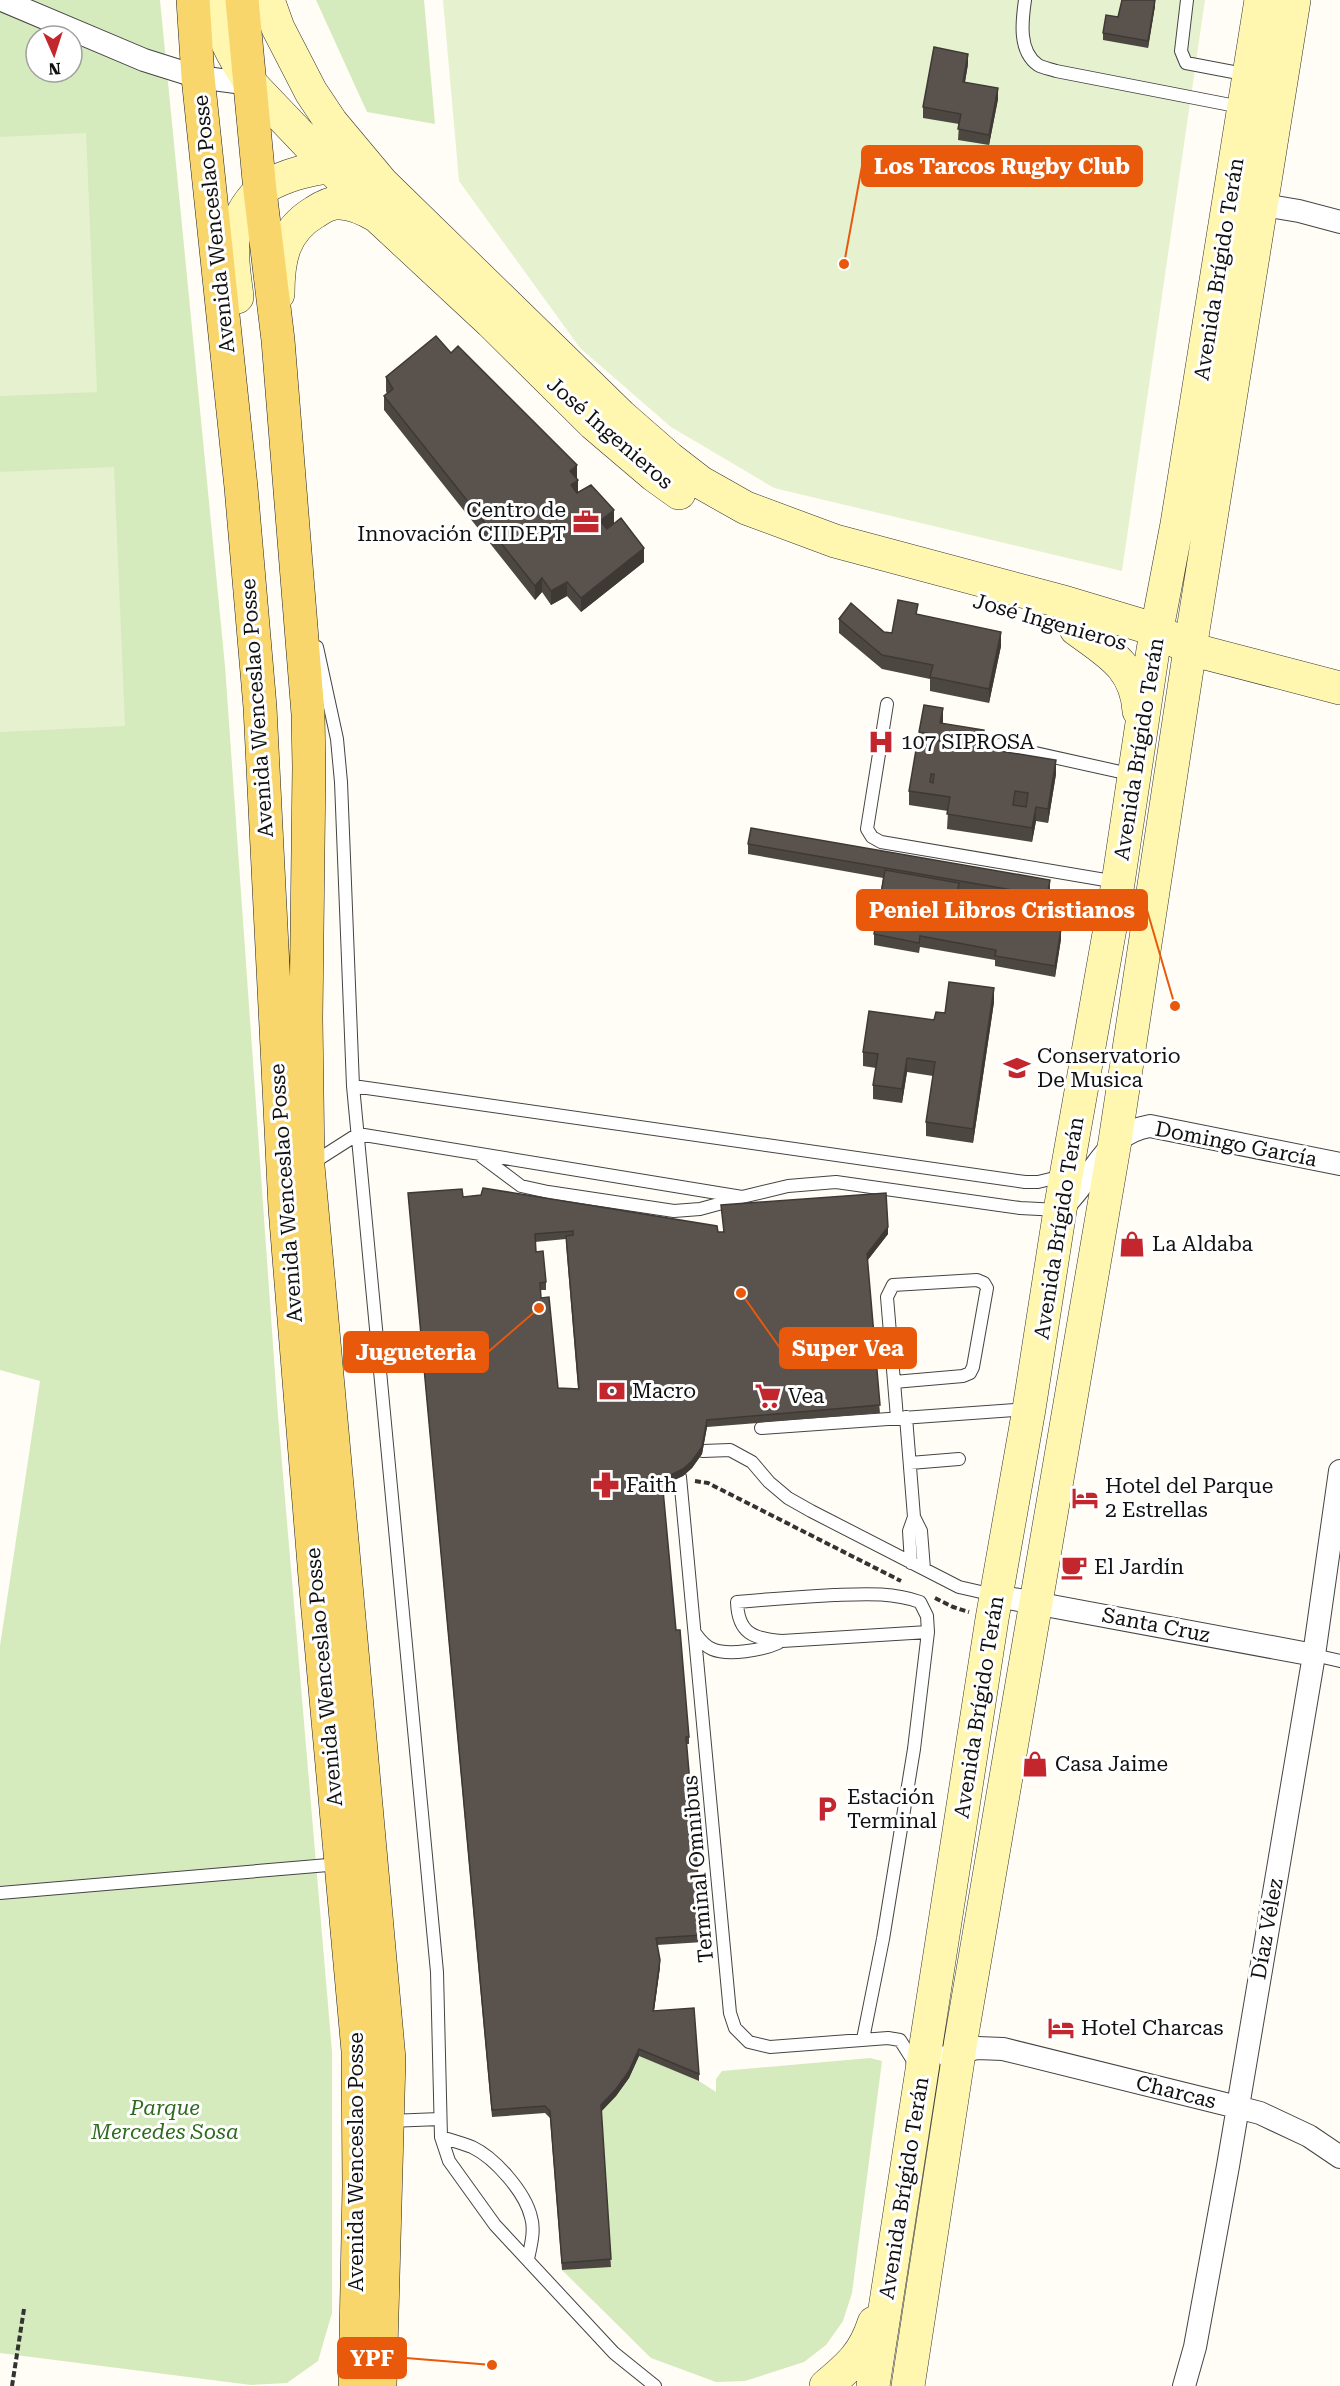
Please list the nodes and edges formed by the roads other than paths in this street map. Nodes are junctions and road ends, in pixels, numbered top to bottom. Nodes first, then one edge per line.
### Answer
1 (2, 0) edge
2 (193, 0) edge
3 (214, 0) edge
4 (242, 0) edge
5 (268, 0) edge
6 (1025, 0) edge
7 (1187, 0) edge
8 (1261, 0) edge
9 (1294, 0) edge
10 (1250, 76) junction
11 (198, 77) junction
12 (251, 84) junction
13 (1246, 108) junction
14 (330, 166) junction
15 (382, 183) junction
16 (260, 190) junction
17 (1230, 199) junction
18 (1262, 205) junction
19 (377, 216) junction
20 (1340, 222) edge
21 (278, 340) junction
22 (240, 487) junction
23 (1177, 524) junction
24 (295, 551) junction
25 (1072, 616) junction
26 (1155, 640) junction
27 (1190, 648) junction
28 (1340, 688) edge
29 (887, 704) dead end
30 (1141, 735) junction
31 (999, 745) dead end
32 (1135, 776) junction
33 (1118, 883) junction
34 (353, 1086) junction
35 (358, 1134) junction
36 (1115, 1141) junction
37 (479, 1154) junction
38 (1340, 1164) edge
39 (308, 1166) junction
40 (1067, 1174) junction
41 (742, 1197) junction
42 (1060, 1210) junction
43 (894, 1382) junction
44 (1029, 1409) junction
45 (901, 1418) junction
46 (761, 1428) dead end
47 (703, 1451) edge
48 (959, 1459) dead end
49 (910, 1463) junction
50 (1340, 1471) edge
51 (680, 1477) edge
52 (914, 1517) junction
53 (910, 1563) junction
54 (924, 1569) junction
55 (1036, 1602) junction
56 (983, 1604) junction
57 (694, 1632) junction
58 (928, 1632) junction
59 (782, 1641) junction
60 (1314, 1655) junction
61 (1340, 1661) edge
62 (341, 1864) junction
63 (0, 1893) edge
64 (970, 1988) junction
65 (863, 2039) junction
66 (1002, 2049) junction
67 (959, 2053) junction
68 (918, 2094) junction
69 (1237, 2107) junction
70 (440, 2119) junction
71 (389, 2121) junction
72 (441, 2137) junction
73 (1340, 2157) edge
74 (528, 2259) junction
75 (891, 2270) junction
76 (355, 2321) junction
77 (333, 2386) edge
78 (355, 2386) edge
79 (380, 2386) edge
80 (655, 2386) edge
81 (826, 2386) edge
82 (873, 2386) edge
83 (908, 2386) edge
84 (1184, 2386) edge

1 - 11 street
2 - 11 main road, Avenida Wenceslao Posse
3 - 12 main road, José Ingenieros
4 - 12 main road
5 - 15 main road, José Ingenieros
6 - 13 lane
7 - 10 lane
8 - 10 main road, Avenida Brígido Terán
9 - 18 main road, Avenida Brígido Terán
10 - 13 main road, Avenida Brígido Terán
11 - 12 street
11 - 22 main road, Avenida Wenceslao Posse
12 - 14 main road, José Ingenieros
12 - 16 main road
13 - 17 main road, Avenida Brígido Terán
14 - 15 main road
14 - 16 main road
14 - 19 main road, José Ingenieros
15 - 25 main road, José Ingenieros
16 - 21 main road
16 - 22 main road
17 - 18 street
17 - 23 main road, Avenida Brígido Terán
18 - 20 street
18 - 27 main road, Avenida Brígido Terán
19 - 21 main road
19 - 25 main road, José Ingenieros
21 - 24 main road
22 - 62 main road, Avenida Wenceslao Posse
23 - 25 main road
23 - 26 main road, Avenida Brígido Terán
24 - 34 lane
24 - 39 main road
25 - 26 main road, José Ingenieros
25 - 30 main road
26 - 27 main road, José Ingenieros
26 - 30 main road, Avenida Brígido Terán
27 - 28 main road, José Ingenieros
27 - 36 main road, Avenida Brígido Terán
29 - 33 lane
30 - 32 main road, Avenida Brígido Terán
31 - 32 lane
32 - 33 main road, Avenida Brígido Terán
33 - 40 main road, Avenida Brígido Terán
34 - 35 lane
34 - 40 lane
35 - 37 lane
35 - 39 lane
35 - 70 lane
36 - 38 street, Domingo García
36 - 42 street, Domingo García
36 - 55 main road, Avenida Brígido Terán
37 - 41 lane
37 - 41 lane
39 - 71 main road
40 - 42 main road, Avenida Brígido Terán
41 - 42 lane
42 - 44 main road, Avenida Brígido Terán
43 - 43 lane
43 - 45 lane
44 - 45 lane
44 - 56 main road, Avenida Brígido Terán
45 - 46 lane
45 - 49 lane
47 - 53 lane
48 - 49 lane
49 - 52 lane
50 - 60 street, Díaz Vélez
51 - 57 lane, Terminal Omnibus
52 - 53 lane
52 - 54 lane
53 - 54 lane
54 - 56 lane
55 - 56 street, Santa Cruz
55 - 60 street, Santa Cruz
55 - 64 main road, Avenida Brígido Terán
56 - 68 main road, Avenida Brígido Terán
57 - 59 lane
57 - 65 lane, Terminal Omnibus
58 - 59 lane
58 - 59 lane
58 - 65 lane
60 - 61 lane
60 - 69 street, Díaz Vélez
62 - 63 lane
62 - 76 main road, Avenida Wenceslao Posse
64 - 66 street
64 - 67 main road, Avenida Brígido Terán
65 - 68 lane, Terminal Omnibus
66 - 67 street, Charcas
66 - 69 street, Charcas
67 - 68 street, Charcas
67 - 83 main road, Avenida Brígido Terán
68 - 75 main road, Avenida Brígido Terán
69 - 73 street, Charcas
69 - 84 street, Díaz Vélez
70 - 71 lane
70 - 72 lane
71 - 79 main road
72 - 74 lane
72 - 74 lane
74 - 80 lane
75 - 81 main road
75 - 82 main road, Avenida Brígido Terán
76 - 77 main road
76 - 78 main road, Avenida Wenceslao Posse

